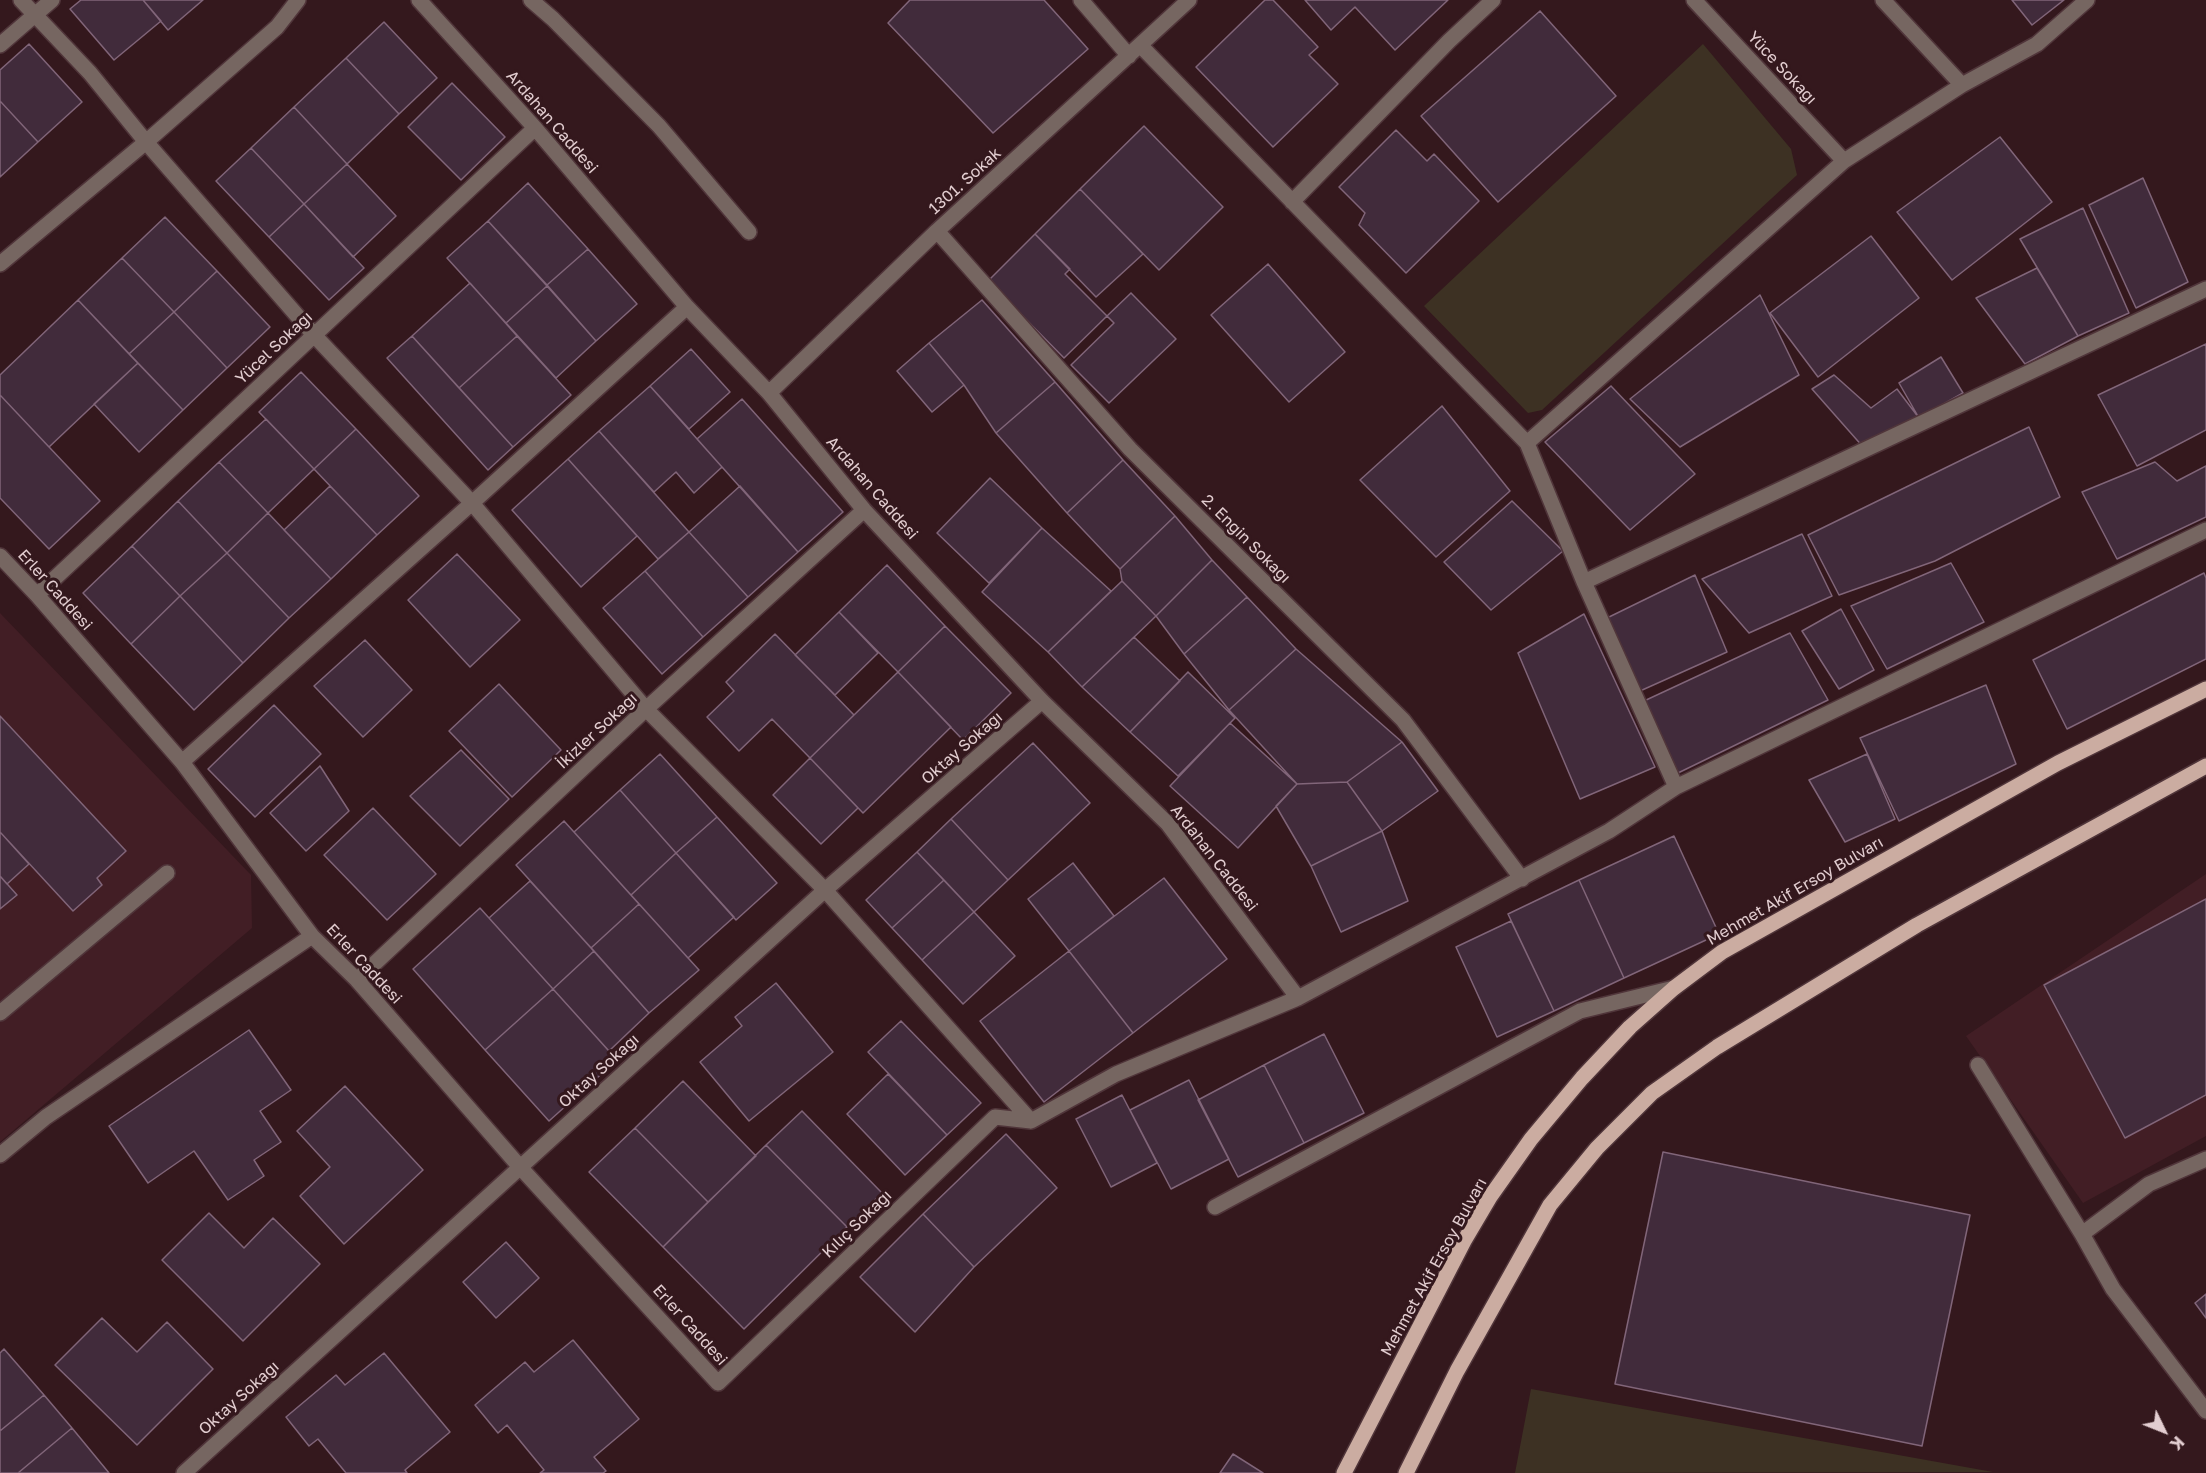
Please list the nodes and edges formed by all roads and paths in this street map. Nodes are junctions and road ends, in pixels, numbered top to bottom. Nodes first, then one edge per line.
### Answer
1 (21, 0) edge
2 (52, 0) edge
3 (298, 0) edge
4 (419, 0) edge
5 (531, 0) edge
6 (1081, 0) edge
7 (1189, 0) edge
8 (1493, 0) edge
9 (1694, 0) edge
10 (1882, 0) edge
11 (2087, 0) edge
12 (36, 15) junction
13 (0, 45) edge
14 (1140, 45) junction
15 (1129, 56) junction
16 (1962, 85) junction
17 (535, 128) junction
18 (146, 142) junction
19 (1844, 161) junction
20 (1292, 202) junction
21 (937, 231) junction
22 (749, 232) dead end
23 (0, 264) edge
24 (2206, 289) edge
25 (687, 307) junction
26 (314, 335) junction
27 (769, 393) junction
28 (1527, 443) junction
29 (472, 503) junction
30 (864, 510) junction
31 (2206, 530) edge
32 (0, 556) edge
33 (1584, 582) junction
34 (37, 595) junction
35 (2206, 689) edge
36 (1042, 701) junction
37 (646, 709) junction
38 (182, 762) junction
39 (2206, 766) edge
40 (1676, 787) junction
41 (167, 873) dead end
42 (1522, 879) junction
43 (825, 890) junction
44 (312, 936) junction
45 (357, 980) junction
46 (1674, 988) junction
47 (1298, 998) junction
48 (0, 1013) edge
49 (1978, 1065) dead end
50 (1031, 1121) junction
51 (0, 1155) edge
52 (2206, 1159) edge
53 (520, 1167) junction
54 (1215, 1207) dead end
55 (2082, 1234) junction
56 (718, 1383) joint
57 (2206, 1411) edge
58 (184, 1473) edge
59 (1344, 1473) edge
60 (1406, 1473) edge

1 - 12 street
2 - 12 street
3 - 18 street
4 - 17 street, Ardahan Caddesi
5 - 22 street
6 - 15 street
7 - 14 street, 1301. Sokak
8 - 20 street
9 - 19 street, Yüce Sokağı
10 - 16 street
11 - 16 street
12 - 13 street
12 - 18 street
14 - 15 street, 1301. Sokak
14 - 20 street
15 - 21 street, 1301. Sokak
16 - 19 street
17 - 25 street, Ardahan Caddesi
17 - 26 street, Yücel Sokağı
18 - 23 street
18 - 26 street
19 - 28 street
20 - 28 street
21 - 27 street, 1301. Sokak
21 - 42 street, 2. Engin Sokağı
24 - 33 street
25 - 27 street, Ardahan Caddesi
25 - 29 street
26 - 29 street
26 - 34 street, Yücel Sokağı
27 - 30 street, Ardahan Caddesi
28 - 33 street
29 - 37 street
29 - 38 street
30 - 36 street, Ardahan Caddesi
30 - 37 street, İkizler Sokağı
31 - 40 street
32 - 34 street, Erler Caddesi
33 - 40 street
34 - 38 street, Erler Caddesi
35 - 46 main road, Mehmet Akif Ersoy Bulvarı
36 - 43 street, Oktay Sokağı
36 - 47 street, Ardahan Caddesi
37 - 43 street
37 - 45 street, İkizler Sokağı
38 - 44 street, Erler Caddesi
39 - 60 main road
40 - 42 street
41 - 48 street
42 - 47 street
43 - 50 street
43 - 53 street, Oktay Sokağı
44 - 45 street, Erler Caddesi
44 - 51 street
45 - 53 street, Erler Caddesi
46 - 54 street
46 - 59 main road, Mehmet Akif Ersoy Bulvarı
47 - 50 street
49 - 55 street
50 - 56 street, Kılıç Sokağı
52 - 55 street
53 - 56 street, Erler Caddesi
53 - 58 street, Oktay Sokağı
55 - 57 street

